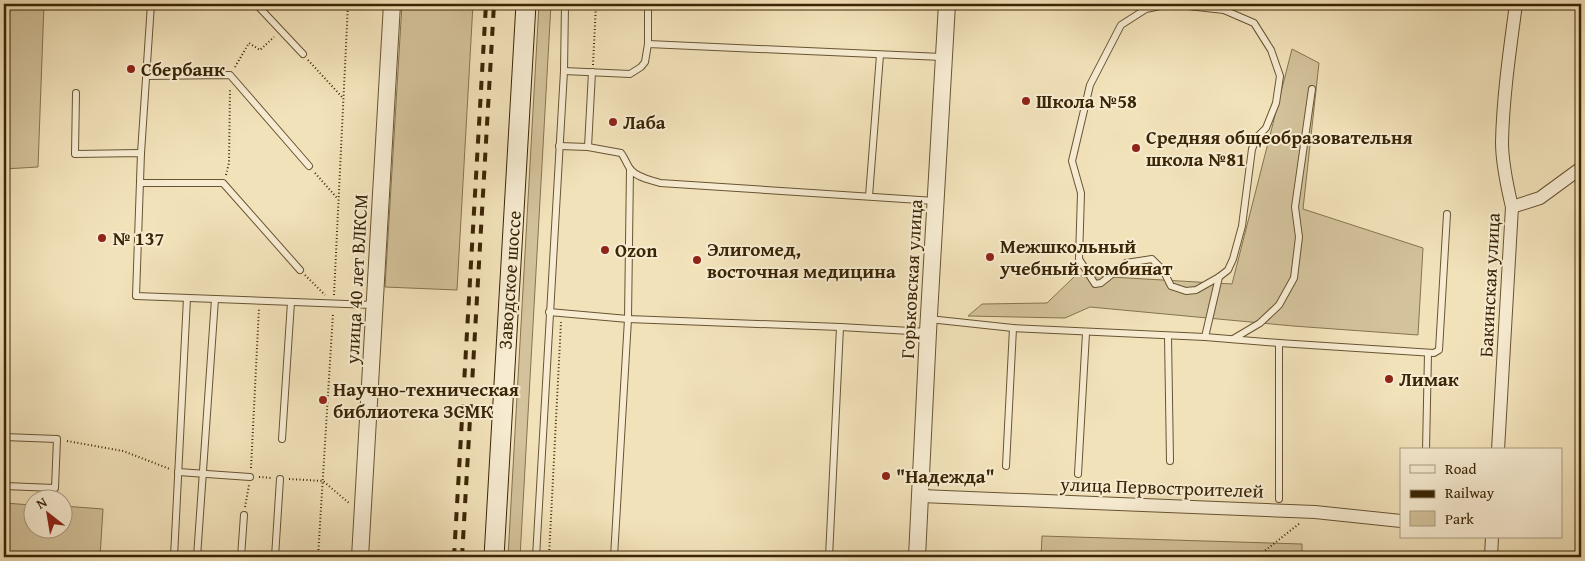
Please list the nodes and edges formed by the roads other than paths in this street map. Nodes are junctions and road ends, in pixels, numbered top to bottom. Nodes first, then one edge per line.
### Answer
1 (150, 4) edge
2 (256, 4) edge
3 (392, 4) edge
4 (526, 4) edge
5 (565, 4) edge
6 (648, 4) edge
7 (947, 4) edge
8 (1169, 4) edge
9 (1516, 4) edge
10 (648, 44) junction
11 (303, 54) road end
12 (880, 56) junction
13 (944, 58) junction
14 (564, 71) junction
15 (592, 72) junction
16 (146, 76) junction
17 (1312, 89) dead end
18 (76, 93) dead end
19 (559, 146) junction
20 (588, 147) junction
21 (141, 153) junction
22 (309, 166) road end
23 (1581, 168) edge
24 (630, 169) junction
25 (140, 183) junction
26 (869, 196) junction
27 (935, 201) junction
28 (1512, 207) junction
29 (1447, 214) dead end
30 (300, 270) road end
31 (1219, 277) junction
32 (187, 298) junction
33 (215, 299) junction
34 (291, 302) junction
35 (375, 305) junction
36 (549, 312) junction
37 (628, 318) junction
38 (928, 326) junction
39 (840, 327) junction
40 (1012, 328) junction
41 (1086, 333) junction
42 (1168, 336) junction
43 (1205, 337) junction
44 (1233, 339) junction
45 (1279, 343) junction
46 (1428, 353) junction
47 (4, 437) edge
48 (282, 439) dead end
49 (1426, 448) edge
50 (1498, 448) edge
51 (1170, 461) dead end
52 (1006, 466) dead end
53 (178, 472) junction
54 (203, 474) junction
55 (1078, 474) dead end
56 (250, 477) road end
57 (280, 479) dead end
58 (4, 486) edge
59 (921, 496) junction
60 (1279, 499) dead end
61 (244, 515) road end
62 (1400, 521) edge
63 (1492, 538) edge
64 (174, 557) edge
65 (197, 557) edge
66 (241, 557) edge
67 (275, 557) edge
68 (360, 557) edge
69 (494, 557) edge
70 (536, 557) edge
71 (614, 557) edge
72 (829, 557) edge
73 (917, 557) edge
74 (1491, 557) edge

1 - 16 lane
2 - 11 lane
3 - 35 street, улица 40 лет ВЛКСМ
4 - 69 main road, Заводское шоссе
5 - 14 lane
6 - 10 lane
7 - 13 street, Горьковская улица
8 - 31 lane
8 - 31 lane
9 - 28 street, Бакинская улица
10 - 12 lane
10 - 15 lane
12 - 13 lane
12 - 26 lane
13 - 27 street, Горьковская улица
14 - 15 lane
14 - 19 lane
15 - 20 lane
16 - 21 lane
16 - 22 lane
17 - 44 lane
18 - 21 lane
19 - 20 lane
19 - 36 lane
20 - 24 lane
21 - 25 lane
23 - 28 street
24 - 26 lane
24 - 37 lane
25 - 30 lane
25 - 32 lane
26 - 27 lane
27 - 38 street, Горьковская улица
28 - 50 street, Бакинская улица
29 - 46 lane
31 - 43 lane
32 - 33 lane
32 - 53 lane
33 - 34 lane
33 - 54 lane
34 - 35 lane
34 - 48 lane
35 - 68 street, улица 40 лет ВЛКСМ
36 - 37 lane
36 - 70 lane
37 - 39 lane
37 - 71 lane
38 - 39 lane
38 - 40 lane
38 - 59 street, Горьковская улица
39 - 72 lane
40 - 41 lane
40 - 52 lane
41 - 42 lane
41 - 55 lane
42 - 43 lane
42 - 51 lane
43 - 44 lane
44 - 45 lane
45 - 46 lane
45 - 60 lane
46 - 49 lane
47 - 58 lane
53 - 54 lane
53 - 64 lane
54 - 56 lane
54 - 65 lane
57 - 67 lane
59 - 62 street, улица Первостроителей
59 - 73 street, Горьковская улица
61 - 66 lane
63 - 74 street

